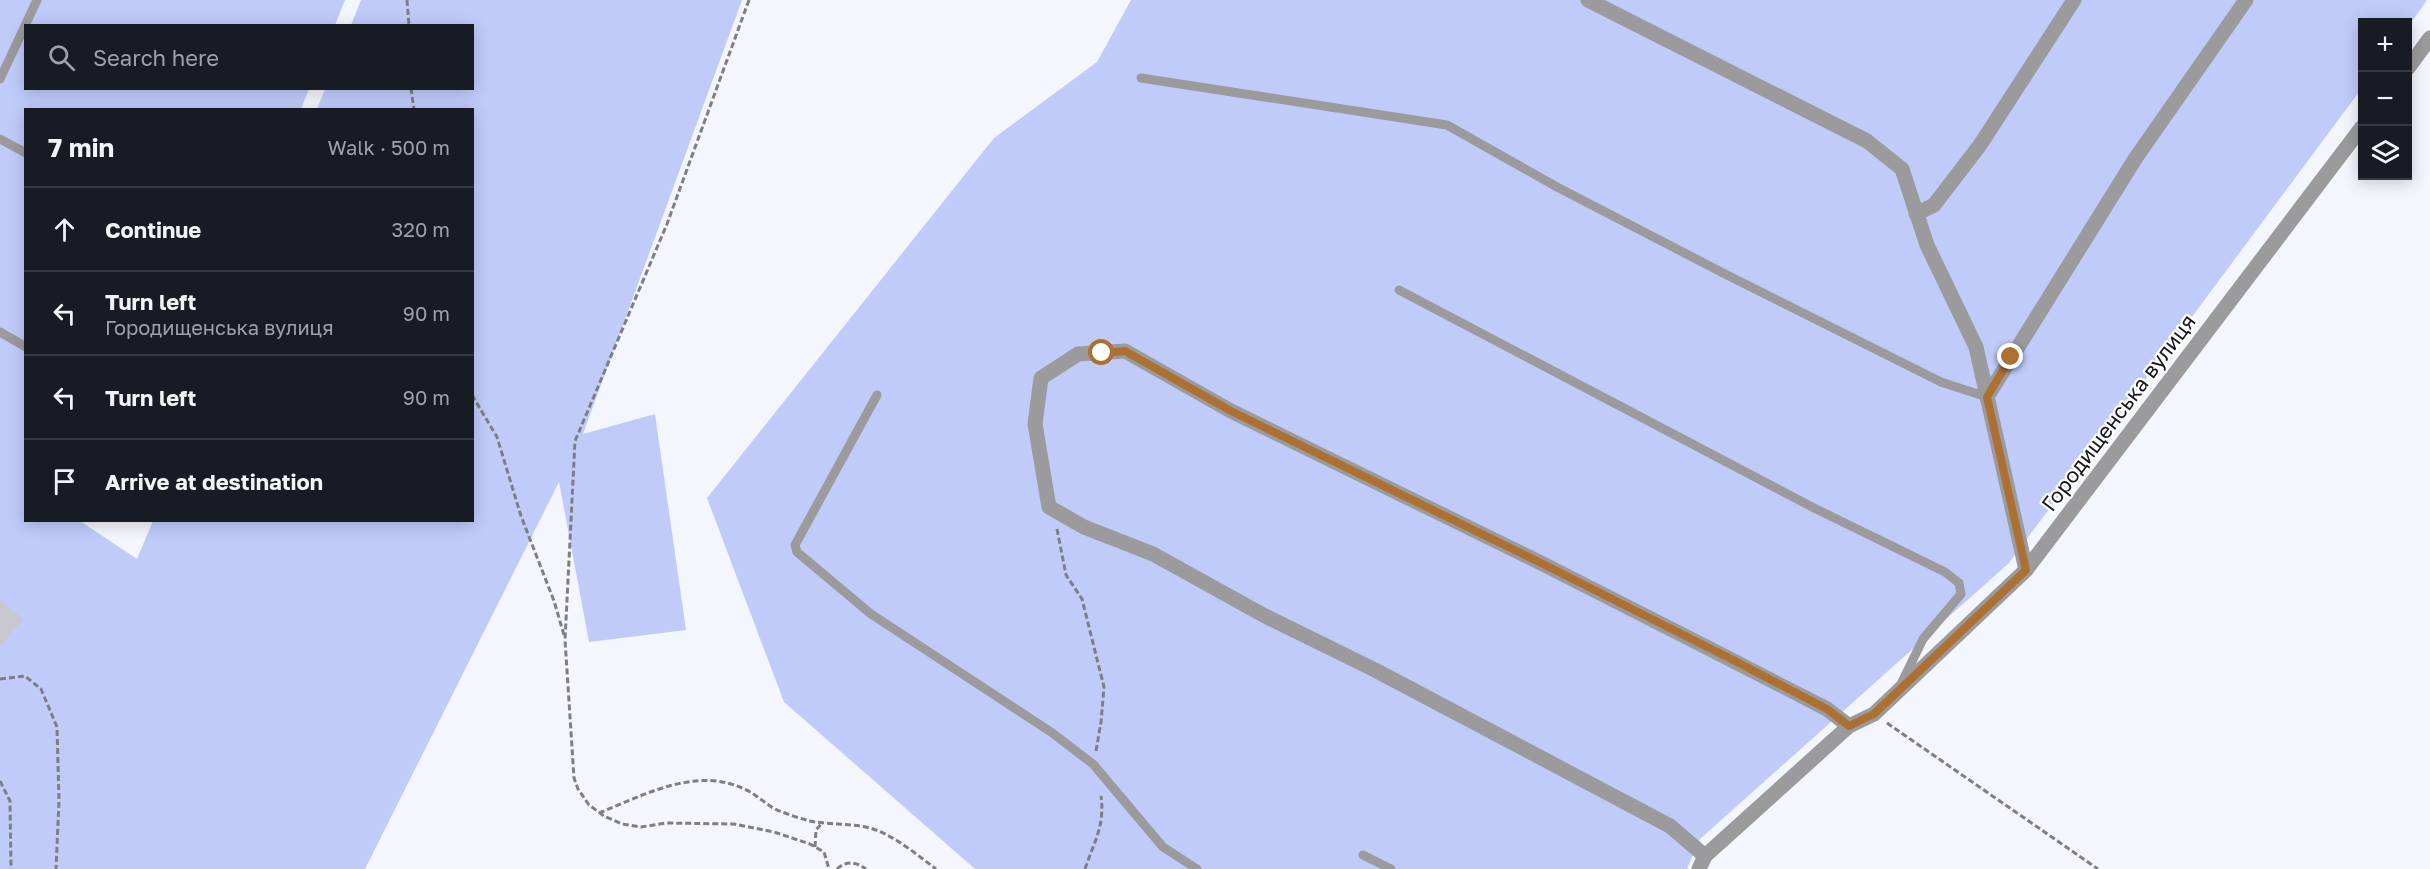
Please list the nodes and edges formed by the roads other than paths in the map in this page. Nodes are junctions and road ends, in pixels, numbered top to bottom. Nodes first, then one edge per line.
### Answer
1 (38, 0) edge
2 (1588, 0) edge
3 (2074, 0) edge
4 (2246, 0) edge
5 (26, 24) edge
6 (24, 29) edge
7 (2430, 38) edge
8 (2412, 63) edge
9 (1141, 78) dead end
10 (0, 79) edge
11 (2358, 132) edge
12 (0, 139) edge
13 (24, 152) edge
14 (1916, 214) junction
15 (1399, 290) dead end
16 (0, 332) edge
17 (24, 346) edge
18 (877, 394) dead end
19 (1987, 397) junction
20 (2026, 570) junction
21 (1899, 690) junction
22 (1849, 726) junction
23 (1363, 855) dead end
24 (1702, 863) edge
25 (1197, 869) edge
26 (1391, 869) edge

1 - 5 lane
2 - 14 street
3 - 14 street
4 - 19 street
6 - 10 lane
7 - 8 street
9 - 19 lane
11 - 20 street, Городищенська вулиця
12 - 13 lane
14 - 19 street
15 - 21 lane
16 - 17 lane
18 - 25 lane
19 - 20 street
20 - 21 street, Городищенська вулиця
21 - 22 street, Городищенська вулиця
22 - 24 street, Городищенська вулиця
22 - 24 street
23 - 26 lane

